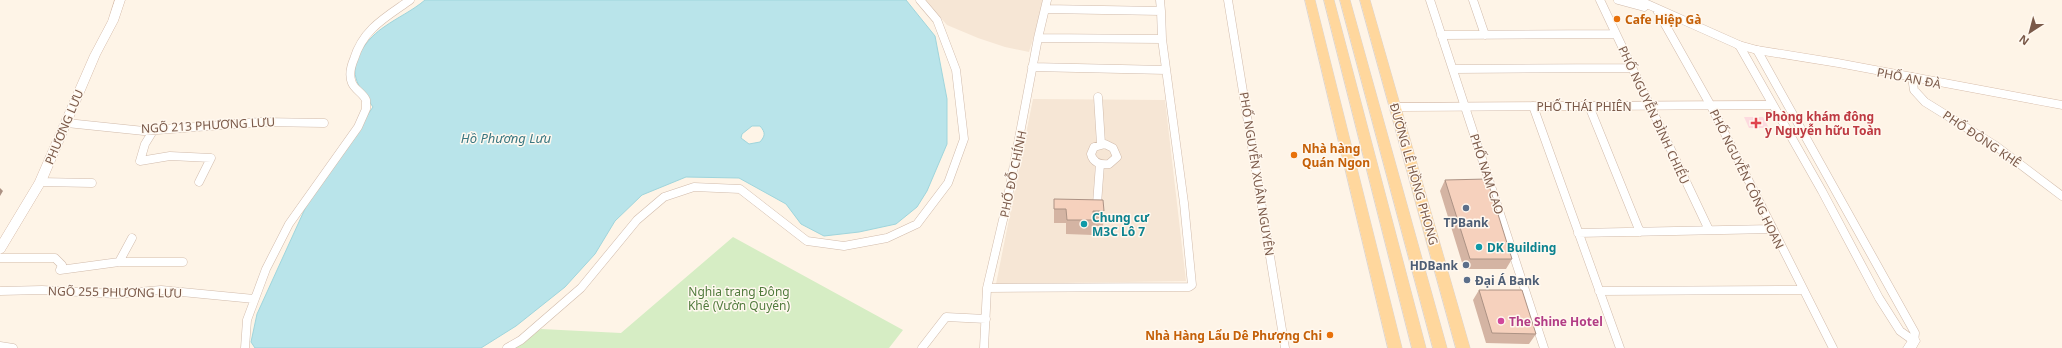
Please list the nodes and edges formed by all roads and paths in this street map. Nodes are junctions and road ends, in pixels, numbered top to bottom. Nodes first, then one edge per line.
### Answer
1 (120, 0) edge
2 (410, 0) edge
3 (920, 0) edge
4 (1047, 0) edge
5 (1160, 0) edge
6 (1228, 0) edge
7 (1310, 0) edge
8 (1329, 0) edge
9 (1346, 0) edge
10 (1365, 0) edge
11 (1430, 0) edge
12 (1472, 0) edge
13 (1600, 0) edge
14 (1618, 0) edge
15 (1638, 0) edge
16 (1045, 9) junction
17 (1161, 11) junction
18 (1659, 11) junction
19 (1616, 34) junction
20 (1441, 35) junction
21 (1485, 35) junction
22 (1038, 38) junction
23 (1162, 39) junction
24 (1739, 45) junction
25 (1757, 50) junction
26 (1032, 66) junction
27 (1632, 68) junction
28 (1166, 70) junction
29 (1453, 70) junction
30 (1912, 77) junction
31 (1098, 97) dead end
32 (1772, 105) junction
33 (2062, 105) edge
34 (1533, 106) junction
35 (1589, 106) junction
36 (1650, 106) junction
37 (1711, 106) junction
38 (1396, 107) junction
39 (1465, 107) junction
40 (67, 123) junction
41 (324, 123) dead end
42 (153, 131) junction
43 (1101, 144) junction
44 (1100, 164) junction
45 (40, 182) junction
46 (199, 182) dead end
47 (92, 183) dead end
48 (2062, 196) edge
49 (1097, 204) edge
50 (1772, 229) junction
51 (1709, 230) junction
52 (1640, 232) junction
53 (1578, 233) junction
54 (132, 238) dead end
55 (0, 249) edge
56 (0, 258) edge
57 (119, 262) junction
58 (183, 262) dead end
59 (987, 288) junction
60 (1803, 290) junction
61 (0, 291) edge
62 (1599, 291) junction
63 (254, 299) junction
64 (986, 319) junction
65 (1911, 345) edge
66 (0, 346) edge
67 (13, 348) edge
68 (245, 348) edge
69 (507, 348) edge
70 (922, 348) edge
71 (984, 348) edge
72 (1285, 348) edge
73 (1395, 348) edge
74 (1418, 348) edge
75 (1440, 348) edge
76 (1463, 348) edge
77 (1544, 348) edge
78 (1620, 348) edge
79 (1833, 348) edge

1 - 40 street, PHƯƠNG LƯU
2 - 63 street
3 - 69 street
4 - 16 street, PHỐ ĐỖ CHÍNH
5 - 17 street
6 - 72 street, PHỐ NGUYỄN XUÂN NGUYÊN
7 - 73 main road
8 - 74 main road
9 - 75 main road, ĐƯỜNG LÊ HỒNG PHONG
10 - 38 main road, ĐƯỜNG LÊ HỒNG PHONG
11 - 20 street, PHỐ NAM CAO
12 - 21 street
13 - 19 street, PHỐ NGUYỄN ĐÌNH CHIỂU
14 - 18 street
15 - 18 street
16 - 17 street
16 - 22 street, PHỐ ĐỖ CHÍNH
17 - 23 street
18 - 24 street
18 - 37 street, PHỐ NGUYỄN CÔNG HOAN
19 - 21 street
19 - 27 street, PHỐ NGUYỄN ĐÌNH CHIỂU
20 - 21 street
20 - 29 street, PHỐ NAM CAO
22 - 23 street
22 - 26 street, PHỐ ĐỖ CHÍNH
23 - 28 street
24 - 25 street, PHỐ AN ĐÀ
24 - 32 street
25 - 30 street, PHỐ AN ĐÀ
25 - 65 street
26 - 28 street
26 - 59 street, PHỐ ĐỖ CHÍNH
27 - 29 street
27 - 36 street, PHỐ NGUYỄN ĐÌNH CHIỂU
28 - 59 street
29 - 39 street, PHỐ NAM CAO
30 - 33 street, PHỐ AN ĐÀ
30 - 48 street, PHỐ ĐÔNG KHÊ
31 - 43 street
32 - 37 street, PHỐ THÁI PHIÊN
32 - 65 street
34 - 35 street, PHỐ THÁI PHIÊN
34 - 39 street, PHỐ THÁI PHIÊN
34 - 53 street
35 - 36 street, PHỐ THÁI PHIÊN
35 - 52 street
36 - 37 street, PHỐ THÁI PHIÊN
36 - 51 street, PHỐ NGUYỄN ĐÌNH CHIỂU
37 - 50 street, PHỐ NGUYỄN CÔNG HOAN
38 - 39 street, PHỐ THÁI PHIÊN
38 - 76 main road, ĐƯỜNG LÊ HỒNG PHONG
39 - 77 street, PHỐ NAM CAO
40 - 42 street, NGÕ 213 PHƯƠNG LƯU
40 - 45 street, PHƯƠNG LƯU
41 - 42 street, NGÕ 213 PHƯƠNG LƯU
42 - 46 street
43 - 44 street
43 - 44 street
44 - 49 street
45 - 47 street
45 - 55 street, PHƯƠNG LƯU
50 - 51 street
50 - 60 street, PHỐ NGUYỄN CÔNG HOAN
51 - 52 street
52 - 53 street
53 - 62 street
54 - 57 street
56 - 57 street
57 - 58 street
59 - 64 street, PHỐ ĐỖ CHÍNH
60 - 62 street
60 - 79 street, PHỐ NGUYỄN CÔNG HOAN
61 - 63 street, NGÕ 255 PHƯƠNG LƯU
62 - 78 street
63 - 68 street
64 - 70 street
64 - 71 street, PHỐ ĐỖ CHÍNH
66 - 67 street

